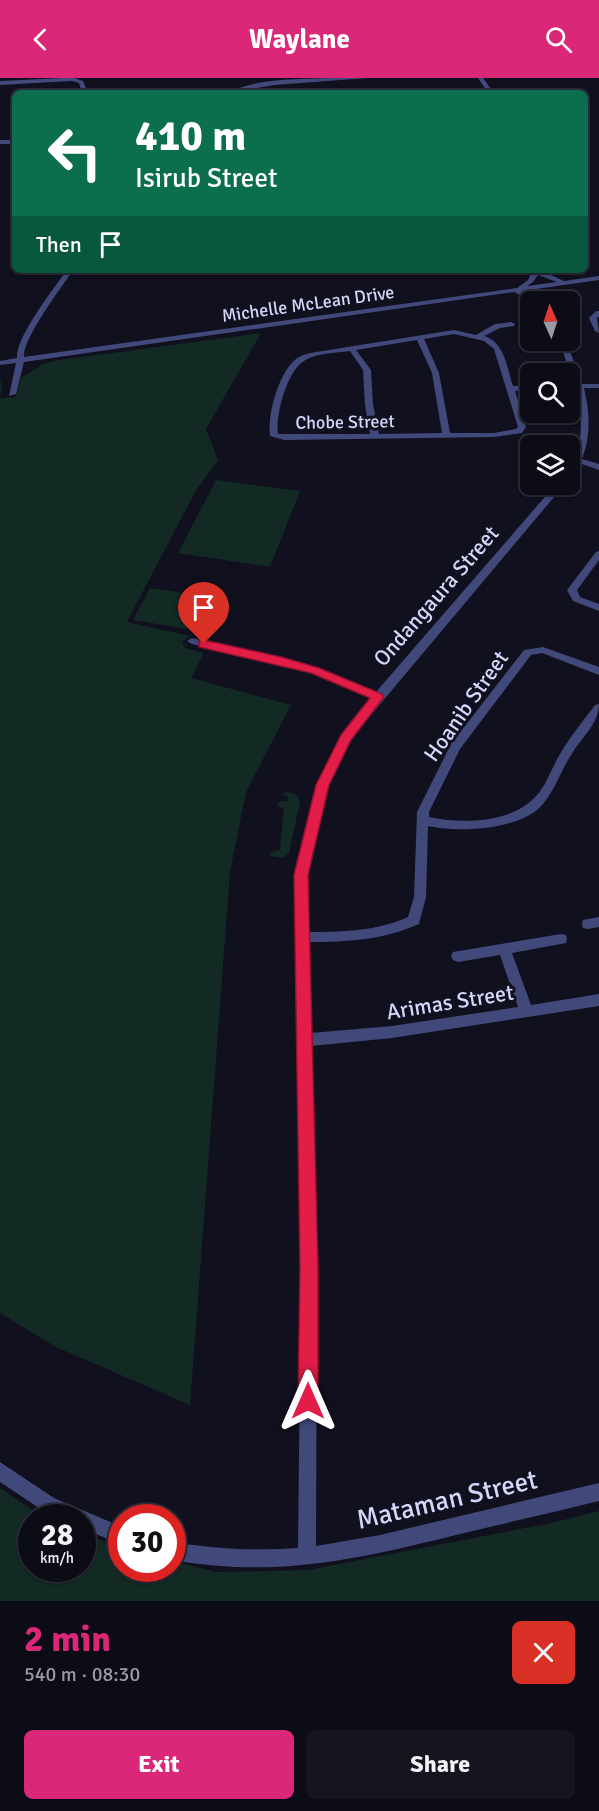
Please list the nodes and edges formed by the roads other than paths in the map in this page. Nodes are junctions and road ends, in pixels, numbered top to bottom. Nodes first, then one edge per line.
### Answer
1 (365, 78) edge
2 (0, 83) edge
3 (84, 90) edge
4 (240, 90) edge
5 (68, 273) edge
6 (535, 273) edge
7 (537, 273) edge
8 (541, 273) edge
9 (599, 278) edge
10 (568, 282) junction
11 (539, 286) junction
12 (507, 291) junction
13 (540, 291) edge
14 (550, 291) edge
15 (520, 293) edge
16 (599, 313) edge
17 (511, 324) dead end
18 (599, 331) edge
19 (479, 336) junction
20 (26, 339) junction
21 (420, 339) junction
22 (352, 348) junction
23 (567, 351) edge
24 (61, 354) junction
25 (21, 360) junction
26 (0, 363) edge
27 (0, 368) edge
28 (18, 375) junction
29 (581, 386) junction
30 (599, 386) edge
31 (520, 388) edge
32 (509, 389) junction
33 (12, 394) dead end
34 (446, 436) junction
35 (375, 437) junction
36 (580, 461) joint
37 (599, 467) edge
38 (552, 495) edge
39 (599, 554) edge
40 (599, 608) edge
41 (192, 641) dead end
42 (599, 671) edge
43 (378, 697) junction
44 (599, 708) edge
45 (424, 821) junction
46 (304, 937) junction
47 (561, 939) dead end
48 (504, 948) junction
49 (458, 956) dead end
50 (599, 1000) edge
51 (526, 1011) junction
52 (306, 1040) junction
53 (0, 1471) edge
54 (599, 1492) edge
55 (48, 1504) edge
56 (186, 1553) edge
57 (307, 1556) junction

1 - 4 street
2 - 3 street
5 - 20 street
6 - 12 street
7 - 11 street
8 - 10 street
9 - 10 street, Michelle McLean Drive
10 - 11 street, Michelle McLean Drive
10 - 14 street
11 - 12 street, Michelle McLean Drive
11 - 13 street
12 - 15 street
12 - 24 street, Michelle McLean Drive
16 - 18 street
17 - 19 street
19 - 21 street, Chobe Street
19 - 32 street, Chobe Street
20 - 24 street
20 - 25 street
21 - 22 street, Chobe Street
21 - 34 street
22 - 35 street
22 - 35 street, Chobe Street
23 - 29 street
24 - 25 street, Michelle McLean Drive
24 - 28 street
25 - 26 street, Michelle McLean Drive
25 - 28 street
27 - 28 street
28 - 33 street
29 - 30 street
29 - 36 street
31 - 32 street
32 - 34 street, Chobe Street
34 - 35 street, Chobe Street
36 - 37 street
38 - 43 street, Ondangaura Street
39 - 40 street
41 - 43 street
42 - 45 street, Hoanib Street
43 - 46 street, Ondangaura Street
44 - 45 street
45 - 46 street, Hoanib Street
46 - 52 street, Ondangaura Street
47 - 48 street
48 - 49 street
48 - 51 street
50 - 51 street, Arimas Street
51 - 52 street, Arimas Street
52 - 57 street, Ondangaura Street
53 - 55 street
54 - 57 street, Mataman Street
56 - 57 street, Mataman Street

